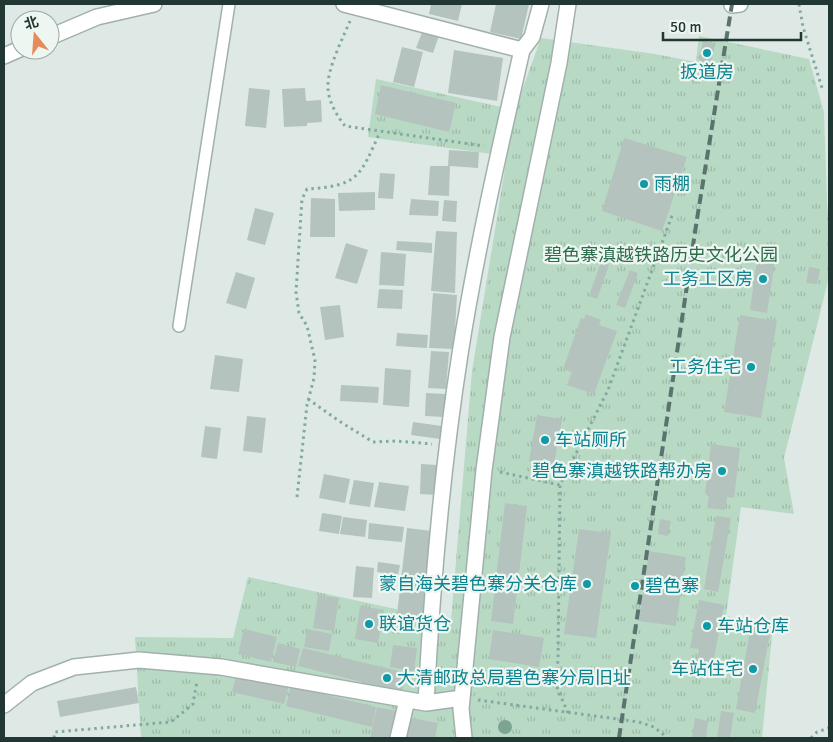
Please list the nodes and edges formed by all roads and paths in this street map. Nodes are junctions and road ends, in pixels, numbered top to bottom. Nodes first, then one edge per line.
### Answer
1 (154, 4) edge
2 (229, 4) edge
3 (541, 4) edge
4 (568, 4) edge
5 (798, 4) edge
6 (351, 5) edge
7 (60, 33) edge
8 (522, 50) junction
9 (823, 90) dead end
10 (380, 132) junction
11 (500, 149) junction
12 (673, 213) dead end
13 (179, 326) dead end
14 (308, 399) junction
15 (448, 444) junction
16 (484, 468) junction
17 (560, 486) junction
18 (297, 497) dead end
19 (200, 666) junction
20 (462, 698) junction
21 (407, 700) junction
22 (426, 703) junction
23 (4, 705) edge
24 (568, 713) junction
25 (829, 728) edge
26 (54, 738) edge
27 (398, 738) edge
28 (464, 738) edge
29 (664, 738) edge
30 (812, 738) edge

1 - 7 street
2 - 13 lane
3 - 8 street
4 - 16 street
5 - 9 path
6 - 8 street
6 - 10 path
8 - 11 street
10 - 11 path
10 - 14 path
11 - 15 street
12 - 17 path
14 - 15 path
14 - 18 path
15 - 22 street
16 - 17 path
16 - 20 street
17 - 24 path
19 - 21 street
19 - 23 street
19 - 26 path
20 - 22 street
20 - 24 path
20 - 28 street
21 - 22 street
21 - 27 street
24 - 29 path
25 - 30 path

